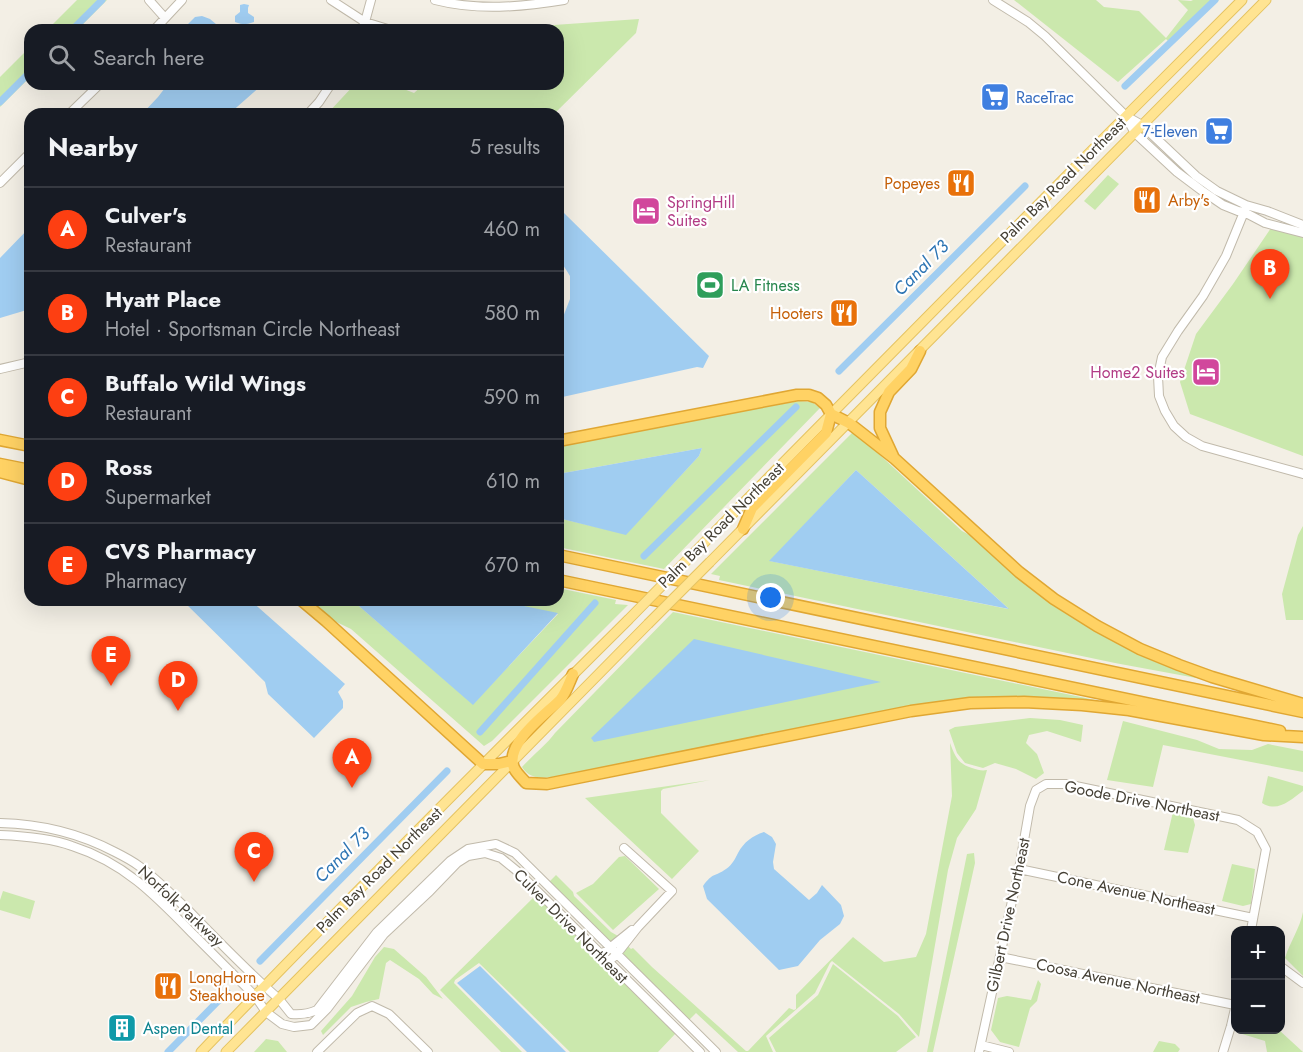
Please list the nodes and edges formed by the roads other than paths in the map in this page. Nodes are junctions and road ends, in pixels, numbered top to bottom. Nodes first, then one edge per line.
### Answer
1 (149, 0) edge
2 (182, 0) edge
3 (331, 0) edge
4 (371, 0) edge
5 (435, 0) edge
6 (564, 0) edge
7 (993, 0) edge
8 (1242, 0) edge
9 (1266, 0) edge
10 (165, 18) junction
11 (160, 24) edge
12 (361, 24) edge
13 (364, 24) edge
14 (94, 90) edge
15 (327, 90) edge
16 (75, 108) edge
17 (314, 108) edge
18 (1125, 116) junction
19 (1139, 129) junction
20 (24, 159) edge
21 (0, 183) edge
22 (1244, 212) junction
23 (1303, 225) edge
24 (1303, 233) edge
25 (920, 351) junction
26 (24, 363) edge
27 (0, 369) edge
28 (831, 414) junction
29 (849, 423) junction
30 (0, 440) edge
31 (564, 440) edge
32 (24, 445) edge
33 (895, 459) junction
34 (0, 464) edge
35 (24, 469) edge
36 (0, 472) edge
37 (1303, 474) edge
38 (24, 478) edge
39 (743, 529) junction
40 (564, 556) edge
41 (564, 581) edge
42 (308, 606) edge
43 (573, 674) junction
44 (1303, 704) edge
45 (1303, 712) edge
46 (1303, 736) edge
47 (512, 761) junction
48 (483, 764) junction
49 (1046, 784) joint
50 (0, 823) edge
51 (0, 835) edge
52 (624, 848) dead end
53 (1018, 869) junction
54 (1253, 918) junction
55 (1252, 926) edge
56 (638, 927) junction
57 (610, 948) junction
58 (601, 955) junction
59 (616, 955) junction
60 (1000, 957) junction
61 (608, 962) junction
62 (1285, 969) edge
63 (1303, 983) edge
64 (264, 986) junction
65 (255, 996) junction
66 (279, 999) junction
67 (1231, 1004) edge
68 (266, 1012) junction
69 (1231, 1029) edge
70 (980, 1049) edge
71 (201, 1052) edge
72 (226, 1052) edge
73 (317, 1052) edge
74 (428, 1052) edge
75 (700, 1052) edge
76 (716, 1052) edge
77 (1009, 1052) edge
78 (1223, 1052) edge

1 - 10 street
2 - 10 street
3 - 12 street
4 - 13 street
5 - 6 street
7 - 18 street
8 - 18 main road, Palm Bay Road Northeast
9 - 19 main road, Palm Bay Road Northeast
10 - 11 street
14 - 16 street
15 - 17 street
18 - 19 street
18 - 28 main road, Palm Bay Road Northeast
19 - 22 street
19 - 23 street
19 - 25 main road, Palm Bay Road Northeast
20 - 21 street
22 - 24 street
22 - 37 street
25 - 29 main road, Palm Bay Road Northeast
25 - 33 highway
26 - 27 street
28 - 29 highway
28 - 31 highway
28 - 39 highway
28 - 43 main road, Palm Bay Road Northeast, bridge
29 - 33 highway
29 - 39 main road, Palm Bay Road Northeast
30 - 32 highway
33 - 44 highway
34 - 35 highway
36 - 38 highway
39 - 47 main road, Palm Bay Road Northeast, bridge
40 - 45 highway
41 - 46 highway
42 - 48 highway
43 - 47 highway
43 - 48 main road, Palm Bay Road Northeast
46 - 47 highway
47 - 48 highway
47 - 66 main road, Palm Bay Road Northeast
48 - 64 main road, Palm Bay Road Northeast
49 - 53 street, Gilbert Drive Northeast
49 - 54 street, Goode Drive Northeast
50 - 64 street, Norfolk Parkway
51 - 65 street, Norfolk Parkway
52 - 56 street
53 - 54 street, Cone Avenue Northeast
53 - 60 street, Gilbert Drive Northeast
54 - 55 street
56 - 57 street
56 - 59 street
57 - 58 street
57 - 59 street, Culver Drive Northeast
57 - 66 street, Culver Drive Northeast
58 - 61 street, Culver Drive Northeast
58 - 68 street, Culver Drive Northeast
59 - 61 street
59 - 76 street, Culver Drive Northeast
60 - 67 street, Coosa Avenue Northeast
60 - 70 street, Gilbert Drive Northeast
61 - 75 street, Culver Drive Northeast
62 - 63 street
64 - 65 main road, Palm Bay Road Northeast
64 - 66 street, Norfolk Parkway
65 - 68 street, Culver Drive Northeast
65 - 71 main road, Palm Bay Road Northeast
66 - 68 main road, Palm Bay Road Northeast
68 - 72 main road, Palm Bay Road Northeast
69 - 78 street
70 - 77 street
73 - 74 street

